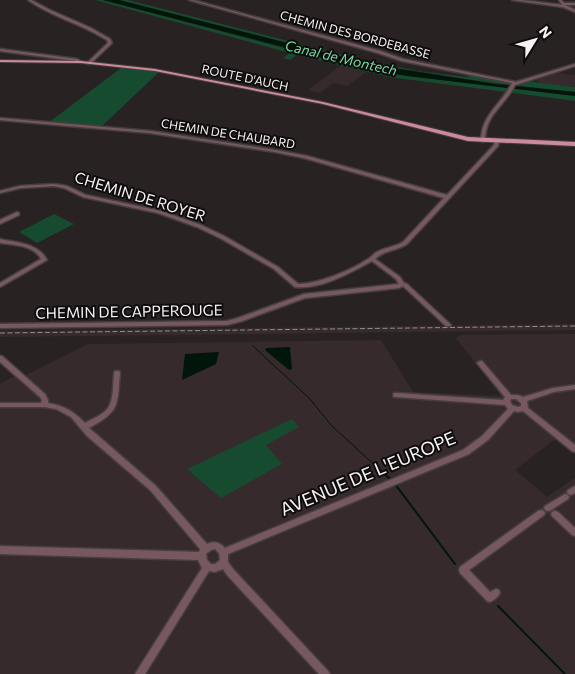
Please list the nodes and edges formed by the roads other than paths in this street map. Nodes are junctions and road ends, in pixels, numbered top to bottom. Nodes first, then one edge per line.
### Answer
1 (29, 0) edge
2 (190, 0) edge
3 (514, 0) edge
4 (562, 3) edge
5 (575, 4) edge
6 (575, 11) edge
7 (0, 50) edge
8 (0, 61) edge
9 (81, 62) junction
10 (89, 63) junction
11 (575, 65) edge
12 (513, 86) junction
13 (0, 119) edge
14 (483, 141) junction
15 (497, 141) junction
16 (575, 144) edge
17 (0, 192) edge
18 (447, 196) junction
19 (17, 214) dead end
20 (0, 222) edge
21 (0, 241) edge
22 (372, 259) junction
23 (0, 284) edge
24 (402, 284) junction
25 (448, 325) dead end
26 (0, 326) edge
27 (0, 358) edge
28 (480, 363) dead end
29 (117, 373) dead end
30 (575, 387) edge
31 (396, 395) dead end
32 (509, 403) junction
33 (523, 404) junction
34 (0, 405) edge
35 (44, 405) junction
36 (84, 427) junction
37 (575, 449) edge
38 (570, 493) edge
39 (548, 512) junction
40 (575, 533) edge
41 (0, 550) edge
42 (224, 552) junction
43 (203, 553) junction
44 (223, 562) junction
45 (207, 566) junction
46 (496, 593) dead end
47 (140, 674) edge
48 (325, 674) edge

1 - 10 street
2 - 12 street, CHEMIN DES BORDEBASSE
3 - 4 street
4 - 5 street
4 - 6 street
7 - 9 street
8 - 9 main road, ROUTE D'AUCH
9 - 10 main road, ROUTE D'AUCH
10 - 14 main road, ROUTE D'AUCH
11 - 12 street
12 - 14 street
13 - 18 street, CHEMIN DE CHAUBARD
14 - 15 main road, ROUTE D'AUCH
15 - 16 main road, ROUTE D'AUCH
15 - 18 street, CHEMIN DE ROYER
17 - 22 street, CHEMIN DE ROYER
18 - 22 street, CHEMIN DE ROYER
19 - 20 street
21 - 23 street
22 - 24 street
24 - 25 street
24 - 26 street, CHEMIN DE CAPPEROUGE
27 - 35 street
28 - 32 street
29 - 36 street
30 - 33 street
31 - 32 street
32 - 33 street
32 - 33 street
32 - 42 street, AVENUE DE L'EUROPE
33 - 37 street
34 - 35 street
35 - 36 street
36 - 43 street
38 - 39 street
39 - 40 street
39 - 46 street
41 - 43 street
42 - 43 street
42 - 44 street
43 - 45 street
44 - 45 street
44 - 48 street
45 - 47 street

